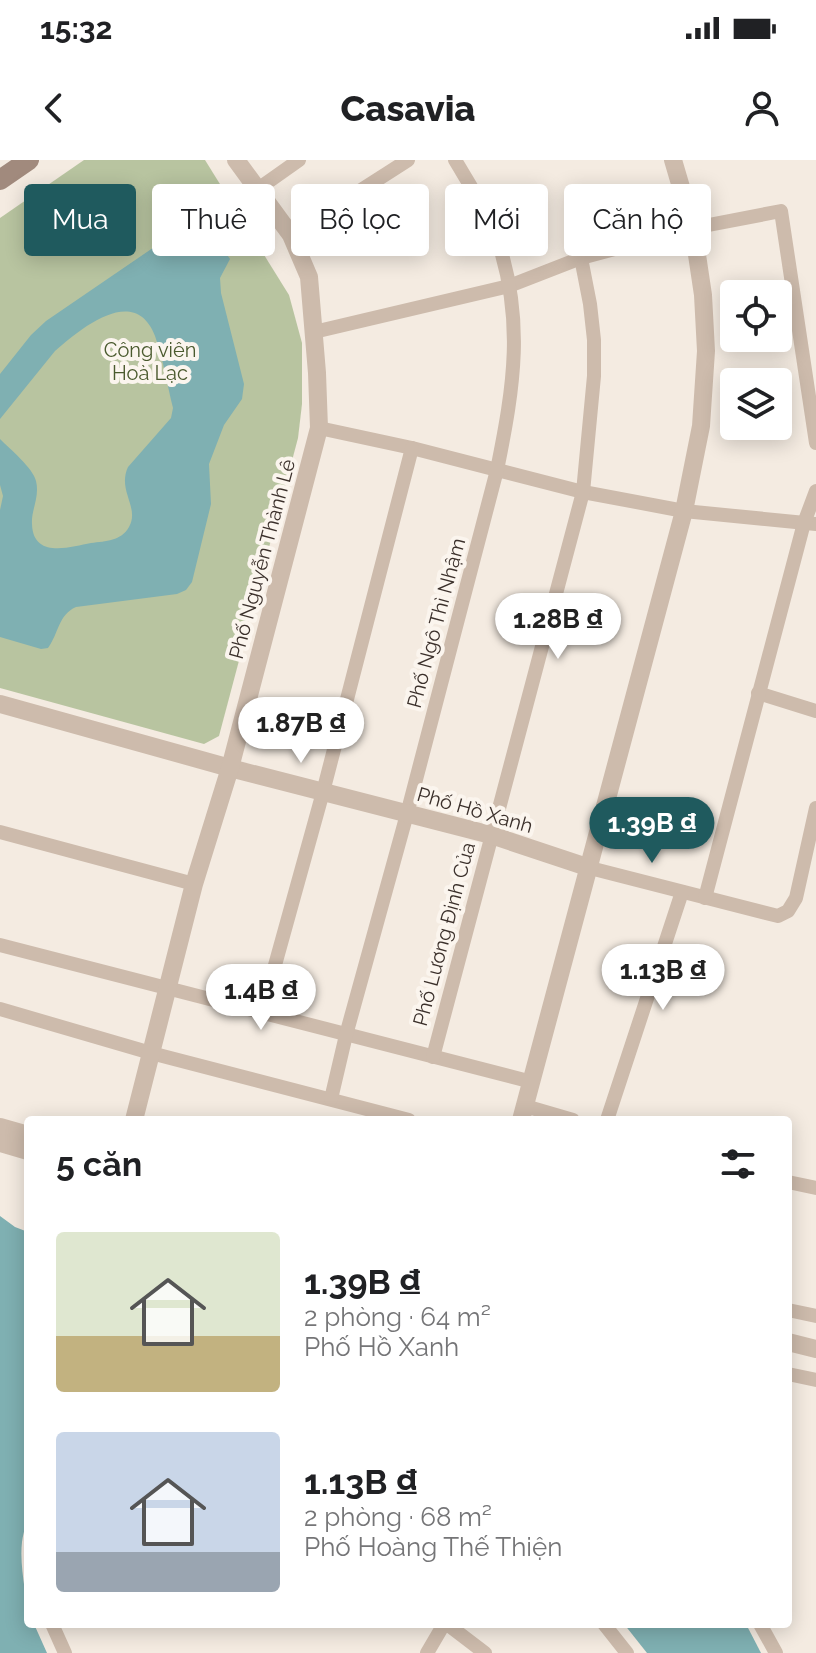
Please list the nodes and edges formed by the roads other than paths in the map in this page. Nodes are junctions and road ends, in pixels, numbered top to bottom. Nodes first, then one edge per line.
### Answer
1 (29, 160) edge
2 (236, 160) edge
3 (299, 160) edge
4 (408, 160) edge
5 (455, 160) edge
6 (673, 160) edge
7 (0, 180) edge
8 (254, 184) edge
9 (265, 184) edge
10 (371, 184) edge
11 (680, 184) edge
12 (275, 213) edge
13 (711, 225) edge
14 (291, 235) edge
15 (300, 256) edge
16 (588, 256) edge
17 (697, 256) edge
18 (581, 258) junction
19 (509, 286) junction
20 (314, 332) junction
21 (319, 428) junction
22 (816, 443) edge
23 (412, 448) junction
24 (497, 470) junction
25 (816, 491) edge
26 (583, 492) junction
27 (684, 511) junction
28 (810, 524) edge
29 (758, 693) junction
30 (0, 704) edge
31 (816, 711) edge
32 (230, 768) junction
33 (323, 792) junction
34 (816, 808) edge
35 (407, 814) junction
36 (0, 832) edge
37 (491, 835) junction
38 (590, 868) junction
39 (194, 884) junction
40 (682, 892) junction
41 (705, 898) junction
42 (0, 945) edge
43 (169, 989) junction
44 (0, 1009) edge
45 (262, 1012) junction
46 (346, 1035) junction
47 (151, 1053) junction
48 (433, 1057) junction
49 (532, 1082) junction
50 (331, 1099) junction
51 (523, 1113) edge
52 (135, 1116) edge
53 (394, 1116) edge
54 (544, 1116) edge
55 (608, 1116) edge
56 (0, 1127) edge
57 (24, 1134) edge
58 (0, 1143) edge
59 (24, 1150) edge
60 (792, 1183) edge
61 (816, 1188) edge
62 (792, 1311) edge
63 (816, 1316) edge
64 (792, 1343) edge
65 (816, 1349) edge
66 (792, 1375) edge
67 (816, 1380) edge
68 (54, 1628) edge
69 (443, 1628) edge
70 (451, 1628) edge
71 (607, 1628) edge
72 (762, 1628) edge
73 (65, 1653) edge
74 (427, 1653) edge
75 (485, 1653) edge
76 (627, 1653) edge
77 (776, 1653) edge

1 - 7 main road
2 - 8 street, Phố Nguyễn Thành Lê
3 - 9 street
4 - 10 street
5 - 19 street, Phố Ngô Thì Nhậm
6 - 11 street
12 - 14 street, Phố Nguyễn Thành Lê
13 - 22 street
15 - 20 street, Phố Nguyễn Thành Lê
16 - 18 street
17 - 27 street
18 - 19 street
18 - 26 street, Phố Lương Định Của
19 - 20 street
19 - 24 street, Phố Ngô Thì Nhậm
20 - 21 street, Phố Nguyễn Thành Lê
21 - 23 street
21 - 32 street, Phố Nguyễn Thành Lê
23 - 24 street
23 - 33 street
24 - 26 street
24 - 35 street, Phố Ngô Thì Nhậm
25 - 28 street
26 - 27 street
26 - 37 street, Phố Lương Định Của
27 - 28 street
27 - 38 street
28 - 29 street
29 - 31 street
29 - 41 street
30 - 32 street, Phố Hồ Xanh
32 - 33 street, Phố Hồ Xanh
32 - 39 street, Phố Nguyễn Thành Lê
33 - 35 street, Phố Hồ Xanh
33 - 45 street
34 - 41 street, Phố Hồ Xanh
35 - 37 street, Phố Hồ Xanh
35 - 46 street, Phố Ngô Thì Nhậm
36 - 39 street
37 - 38 street, Phố Hồ Xanh
37 - 48 street, Phố Lương Định Của
38 - 40 street, Phố Hồ Xanh
38 - 49 street
39 - 43 street, Phố Nguyễn Thành Lê
40 - 41 street, Phố Hồ Xanh
40 - 55 street
42 - 43 street
43 - 45 street
43 - 47 street, Phố Nguyễn Thành Lê
44 - 47 street
45 - 46 street
46 - 48 street
46 - 50 street, Phố Ngô Thì Nhậm
47 - 50 street
47 - 52 street, Phố Nguyễn Thành Lê
48 - 49 street
49 - 51 street
50 - 53 street
51 - 54 street
56 - 57 street
58 - 59 street
60 - 61 street
62 - 63 street
64 - 65 street
66 - 67 street
68 - 73 street
69 - 74 street
70 - 75 street
71 - 76 street
72 - 77 street

